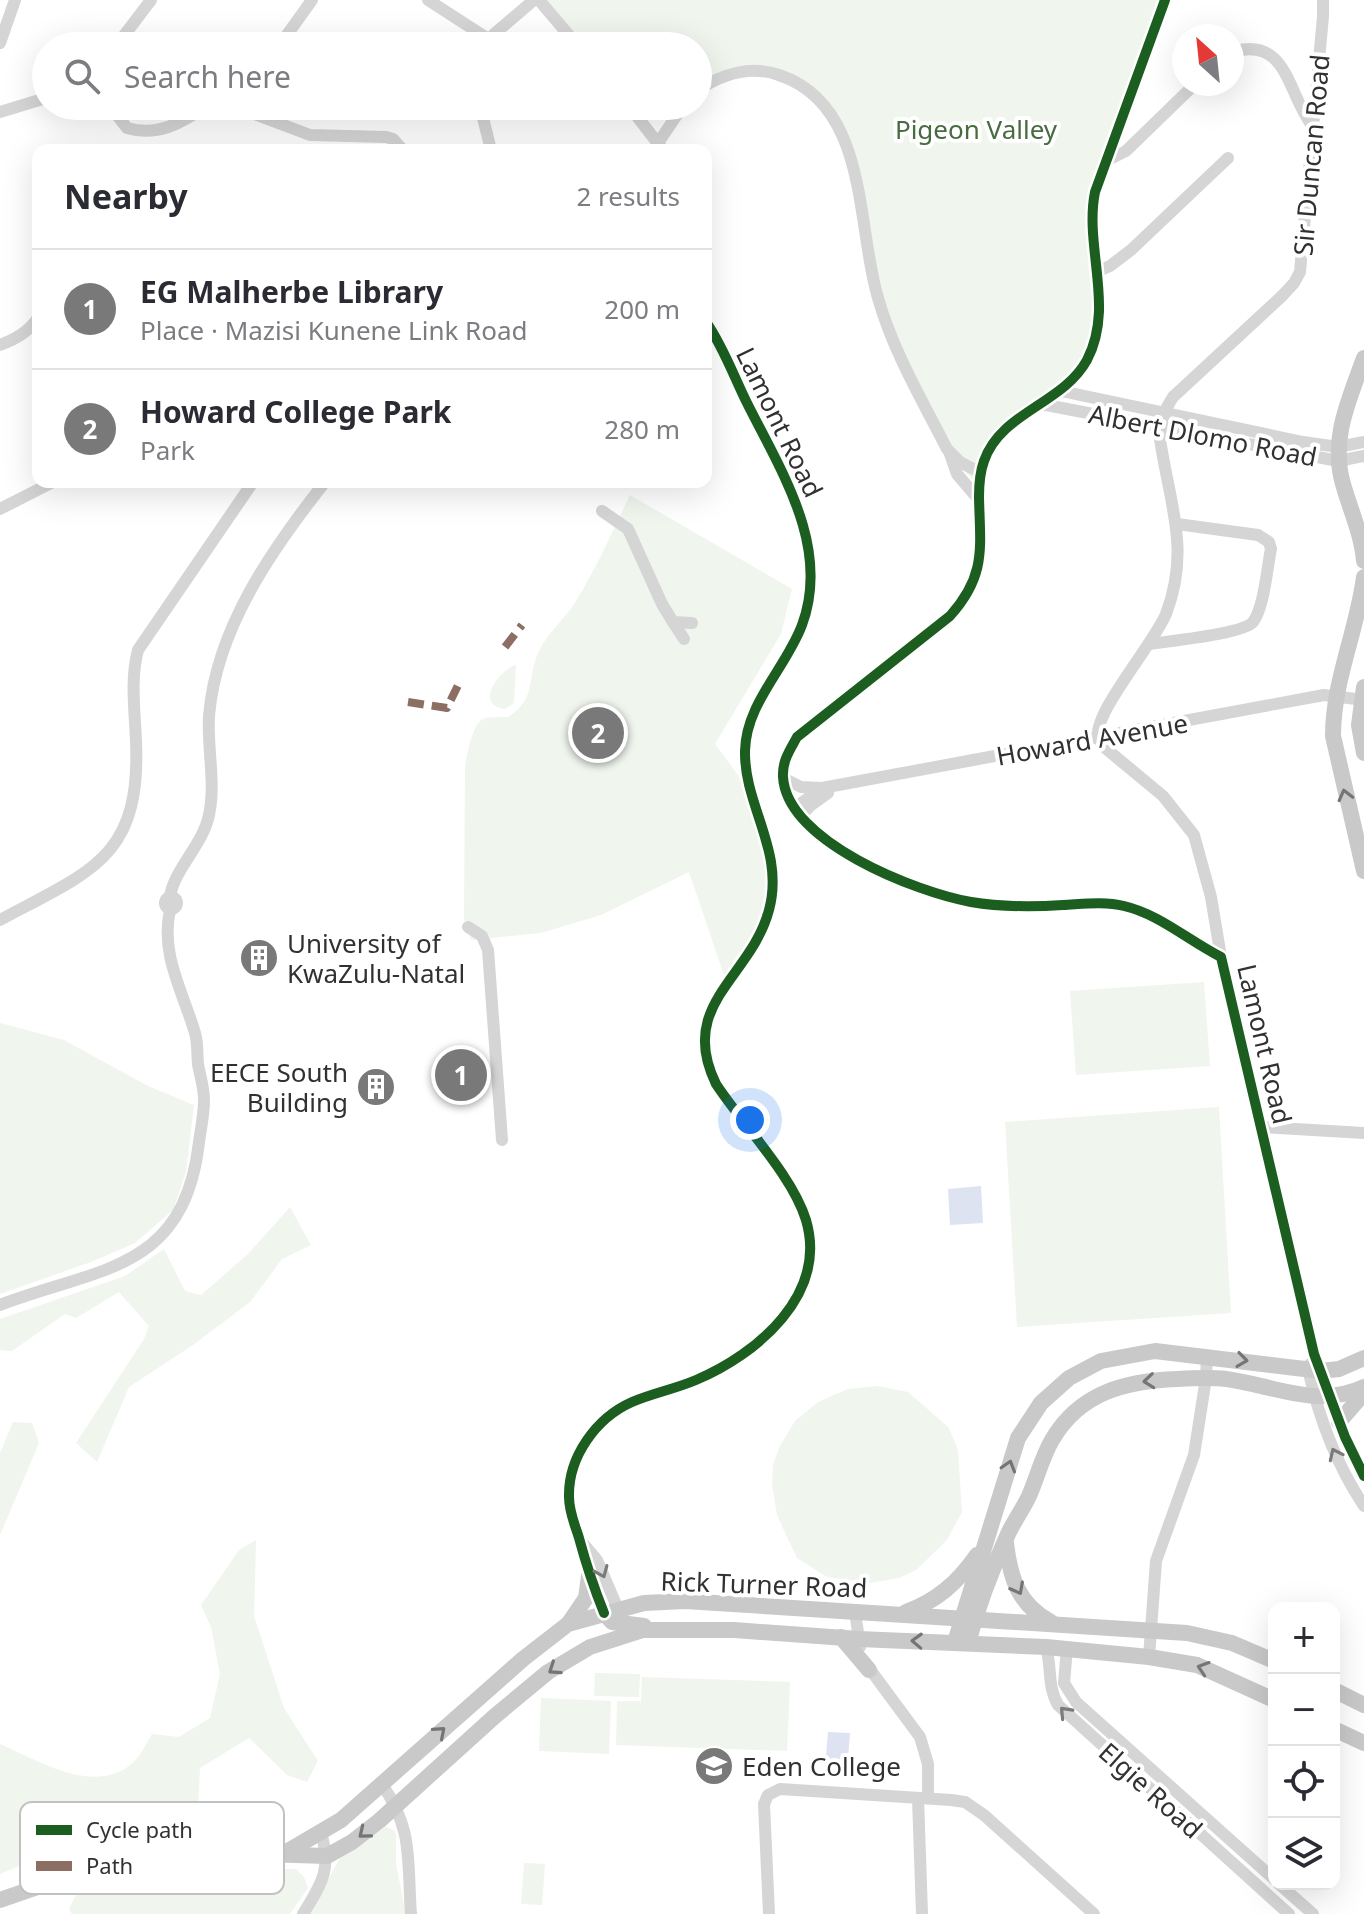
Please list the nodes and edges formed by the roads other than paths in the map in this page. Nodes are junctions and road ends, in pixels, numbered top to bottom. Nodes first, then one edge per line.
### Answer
1 (15, 0) edge
2 (151, 0) edge
3 (312, 0) edge
4 (428, 0) edge
5 (536, 0) edge
6 (1165, 0) edge
7 (1323, 0) edge
8 (127, 32) edge
9 (289, 32) edge
10 (473, 32) edge
11 (500, 32) edge
12 (565, 32) edge
13 (0, 43) edge
14 (1244, 48) edge
15 (712, 80) edge
16 (1183, 96) edge
17 (32, 102) edge
18 (0, 112) edge
19 (121, 120) edge
20 (187, 120) edge
21 (270, 120) edge
22 (484, 120) edge
23 (640, 120) edge
24 (675, 120) edge
25 (1314, 128) junction
26 (398, 144) edge
27 (490, 144) edge
28 (659, 144) edge
29 (662, 144) edge
30 (1228, 158) dead end
31 (1108, 160) junction
32 (1098, 271) junction
33 (32, 326) edge
34 (712, 330) edge
35 (0, 345) edge
36 (1364, 358) edge
37 (1061, 391) junction
38 (1041, 404) junction
39 (1163, 414) junction
40 (1159, 427) junction
41 (1364, 442) edge
42 (950, 453) junction
43 (1338, 454) junction
44 (1364, 456) edge
45 (981, 473) junction
46 (41, 488) edge
47 (249, 488) edge
48 (321, 488) edge
49 (980, 501) junction
50 (0, 509) edge
51 (602, 511) dead end
52 (1177, 524) junction
53 (1364, 561) edge
54 (1364, 577) edge
55 (673, 622) junction
56 (692, 623) dead end
57 (684, 639) dead end
58 (1150, 644) junction
59 (1363, 695) edge
60 (1336, 696) junction
61 (1098, 738) junction
62 (1364, 753) edge
63 (783, 778) junction
64 (847, 784) junction
65 (822, 788) junction
66 (797, 813) junction
67 (1363, 864) edge
68 (0, 920) edge
69 (468, 927) dead end
70 (1221, 957) junction
71 (1262, 1127) junction
72 (1364, 1133) edge
73 (502, 1140) dead end
74 (0, 1305) edge
75 (1207, 1356) junction
76 (1364, 1358) edge
77 (1315, 1365) junction
78 (1206, 1378) junction
79 (1364, 1390) edge
80 (1322, 1397) junction
81 (1339, 1422) junction
82 (1364, 1476) edge
83 (1000, 1497) junction
84 (1024, 1506) junction
85 (1364, 1506) edge
86 (579, 1538) junction
87 (987, 1541) junction
88 (1005, 1541) junction
89 (589, 1576) junction
90 (855, 1611) junction
91 (900, 1614) junction
92 (611, 1615) junction
93 (968, 1617) junction
94 (568, 1624) junction
95 (1054, 1624) junction
96 (669, 1629) junction
97 (1151, 1630) junction
98 (841, 1637) junction
99 (859, 1639) junction
100 (962, 1643) junction
101 (590, 1647) junction
102 (1046, 1647) junction
103 (1067, 1648) junction
104 (1149, 1657) junction
105 (1268, 1658) edge
106 (869, 1670) junction
107 (1340, 1693) edge
108 (1268, 1697) edge
109 (1364, 1705) edge
110 (1099, 1721) junction
111 (1340, 1732) edge
112 (1088, 1734) junction
113 (1364, 1743) edge
114 (381, 1783) junction
115 (923, 1798) junction
116 (397, 1805) junction
117 (321, 1833) junction
118 (284, 1853) edge
119 (284, 1854) edge
120 (1247, 1855) junction
121 (327, 1856) junction
122 (1237, 1867) junction
123 (1268, 1874) edge
124 (1286, 1890) edge
125 (20, 1893) edge
126 (1073, 1894) junction
127 (0, 1900) edge
128 (303, 1914) edge
129 (411, 1914) edge
130 (769, 1914) edge
131 (922, 1914) edge
132 (1085, 1914) edge
133 (1094, 1914) edge
134 (1289, 1914) edge
135 (1313, 1914) edge

1 - 13 street
2 - 8 street
3 - 9 street
4 - 10 street
5 - 11 street
5 - 12 street
6 - 31 street
7 - 25 street, Sir Duncan Road
14 - 25 street
15 - 42 street
16 - 31 street
17 - 18 street
19 - 20 street
21 - 26 street
22 - 27 street
23 - 28 street
24 - 29 street
25 - 39 street, Sir Duncan Road
30 - 32 street
31 - 32 street
32 - 37 street
33 - 35 street
34 - 86 street, Lamont Road
36 - 43 main road
37 - 38 street
37 - 39 street, Albert Dlomo Road
38 - 40 street, Albert Dlomo Road
38 - 45 street
39 - 40 street, Sir Duncan Road
39 - 43 street, Albert Dlomo Road
40 - 43 street, Albert Dlomo Road
40 - 52 street, Sir Duncan Road
41 - 43 street, Albert Dlomo Road
42 - 45 street
42 - 49 street
43 - 44 street, Albert Dlomo Road
43 - 53 main road
45 - 49 street
46 - 50 street
47 - 68 street
48 - 74 street
49 - 63 street
51 - 55 street
52 - 58 street, Sir Duncan Road
52 - 58 street
54 - 60 main road
55 - 56 street
55 - 57 street
58 - 61 street, Sir Duncan Road
59 - 60 street, Howard Avenue
59 - 62 main road
60 - 61 street, Howard Avenue
67 -> 60 main road
61 - 64 street, Howard Avenue
61 - 70 street
63 - 65 street, Howard Avenue
63 - 66 street
64 - 65 street, Howard Avenue
64 - 66 street, Howard Avenue
65 - 66 street, Howard Avenue
66 - 70 street, Lamont Road
69 - 73 street
70 - 71 street, Lamont Road
71 - 72 street
71 - 77 street, Lamont Road
75 -> 77 main road
75 - 78 street
83 -> 75 main road
76 - 77 main road
77 - 80 street, Lamont Road
78 - 80 main road
78 -> 84 main road
78 - 97 street
79 - 80 main road
79 - 81 main road
80 - 81 street
85 -> 80 street
81 - 82 street
83 - 84 main road
83 - 87 main road
84 - 88 main road
86 - 89 street, Lamont Road
86 -> 92 street
87 - 91 main road
87 - 93 main road
88 - 93 main road
88 -> 95 main road
89 - 92 street, Lamont Road
89 - 94 main road
90 - 91 main road, Rick Turner Road
90 - 92 main road, Rick Turner Road
90 - 99 street
91 - 93 main road, Rick Turner Road
92 - 94 main road, Rick Turner Road
92 - 96 main road
92 - 101 main road
93 - 95 main road, Rick Turner Road
93 - 100 main road
114 -> 94 main road, Rick Turner Road
95 - 97 main road, Rick Turner Road
96 - 98 main road, Rick Turner Road
96 - 101 main road, Rick Turner Road
97 - 104 street
97 - 105 main road, Rick Turner Road
98 - 99 main road, Rick Turner Road
98 - 106 main road
100 -> 99 main road, Rick Turner Road
99 - 106 street
100 - 102 main road, Rick Turner Road
101 -> 116 main road, Rick Turner Road
102 - 103 main road, Rick Turner Road
112 -> 102 street, Elgie Road
103 - 104 main road, Rick Turner Road
103 - 110 street, Elgie Road
108 -> 104 main road, Rick Turner Road
106 - 115 street
107 - 109 main road
110 - 112 street
110 - 120 street, Elgie Road
111 - 113 main road
112 - 122 street, Elgie Road
114 - 116 street
114 - 117 main road, Rick Turner Road
115 - 126 street
115 - 130 street
115 - 131 street
116 -> 121 main road, Rick Turner Road
116 - 129 street
117 - 118 main road, Rick Turner Road
117 - 121 street
119 - 121 main road
120 - 122 street
120 - 123 street, Elgie Road
121 - 128 street
122 - 134 street, Elgie Road
124 - 135 street
125 - 127 main road
126 - 132 street
126 - 133 street

